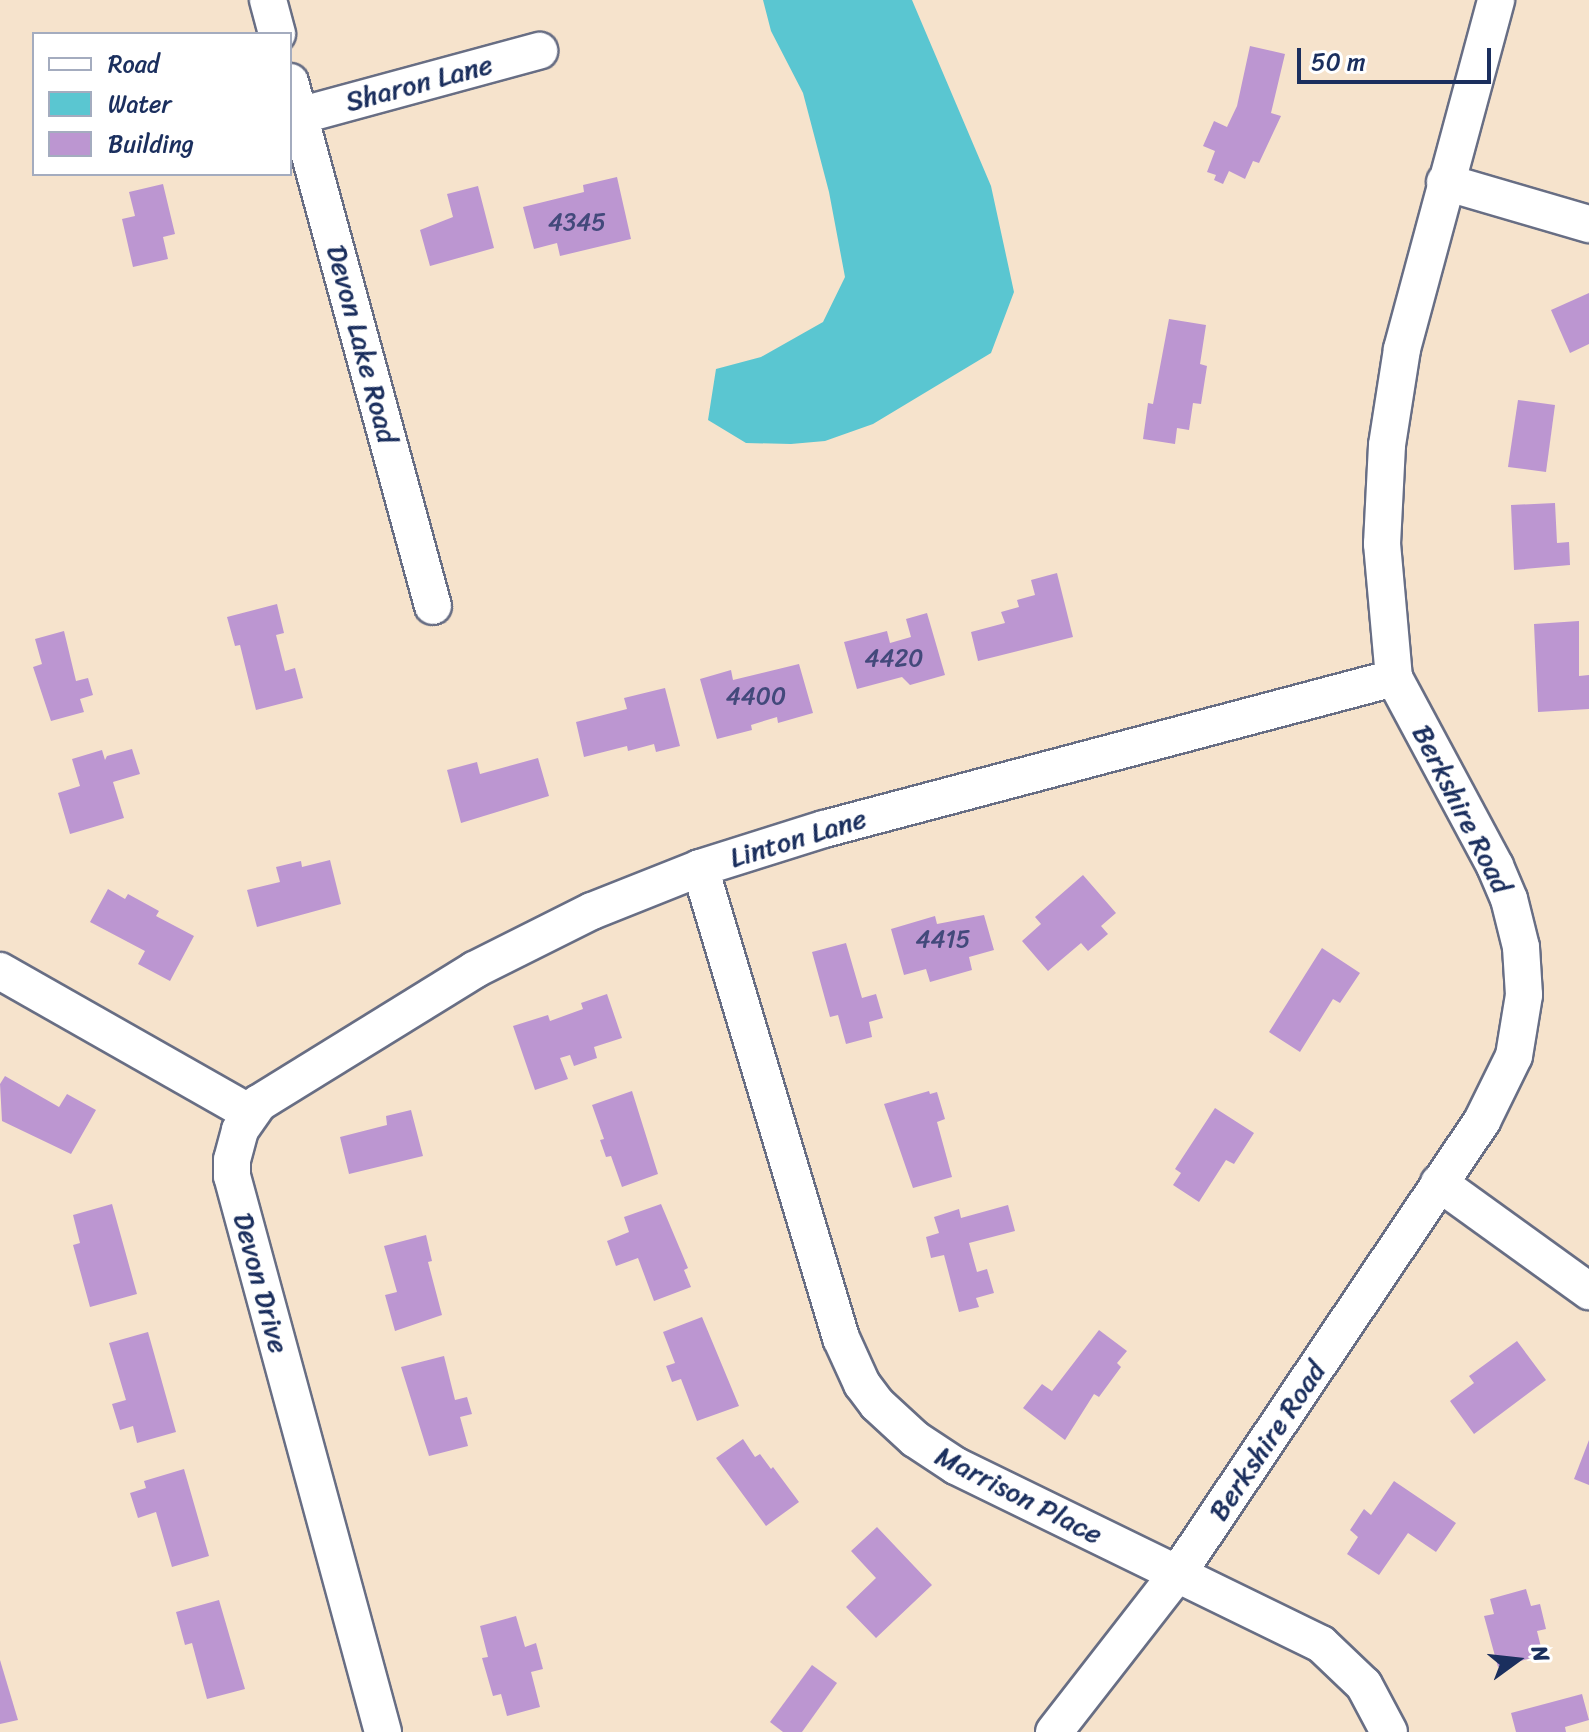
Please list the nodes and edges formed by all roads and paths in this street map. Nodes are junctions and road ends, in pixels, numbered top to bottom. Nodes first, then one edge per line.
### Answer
1 (268, 0) edge
2 (1496, 0) edge
3 (276, 32) edge
4 (539, 51) dead end
5 (295, 99) edge
6 (1445, 182) junction
7 (1589, 224) edge
8 (433, 606) dead end
9 (1394, 678) junction
10 (700, 868) junction
11 (0, 971) edge
12 (250, 1113) junction
13 (1439, 1183) junction
14 (1589, 1291) edge
15 (1178, 1573) junction
16 (383, 1732) edge
17 (1054, 1732) edge
18 (1389, 1732) edge

1 - 3 street
2 - 6 street, Berkshire Road
4 - 5 street, Sharon Lane
5 - 8 street, Devon Lake Road
6 - 7 street
6 - 9 street, Berkshire Road
9 - 10 street, Linton Lane
9 - 13 street, Berkshire Road
10 - 12 street, Linton Lane
10 - 15 street, Marrison Place
11 - 12 street
12 - 16 street, Devon Drive
13 - 14 street
13 - 15 street, Berkshire Road
15 - 17 street, Berkshire Road
15 - 18 street, Marrison Place

